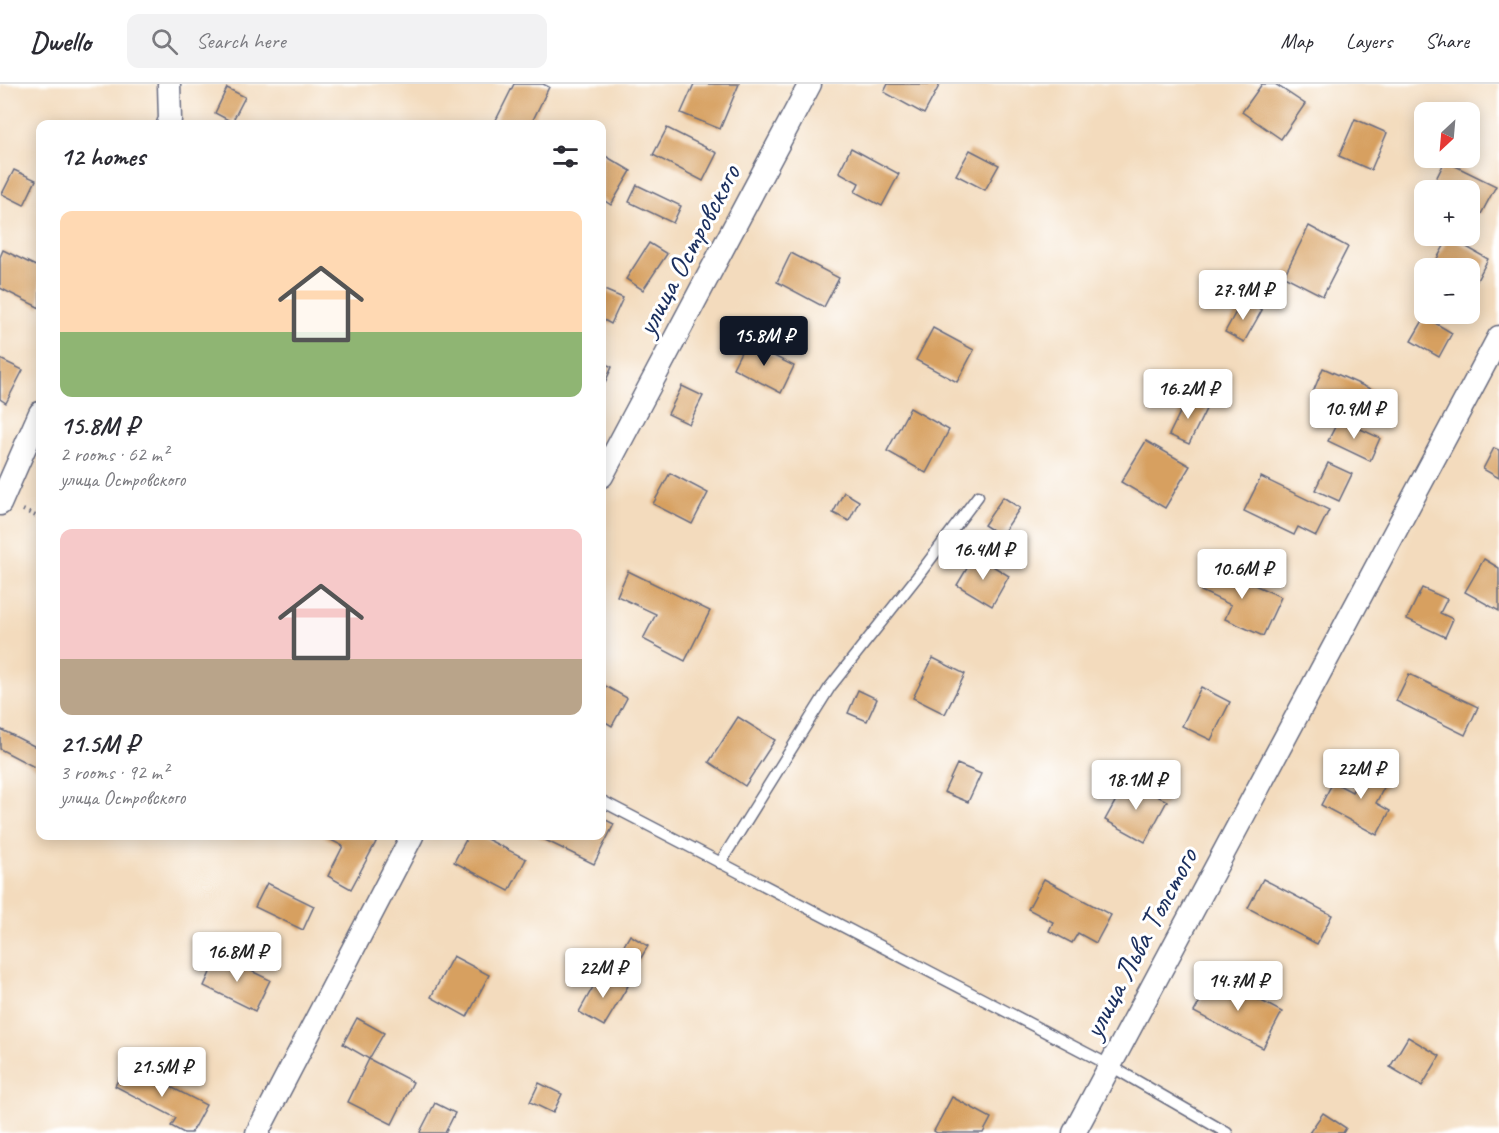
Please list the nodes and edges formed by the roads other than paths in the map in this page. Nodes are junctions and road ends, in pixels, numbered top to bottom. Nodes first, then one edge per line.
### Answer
1 (169, 84) edge
2 (810, 84) edge
3 (170, 120) edge
4 (1499, 337) edge
5 (36, 421) edge
6 (606, 468) edge
7 (978, 496) dead end
8 (0, 504) edge
9 (606, 803) edge
10 (409, 840) edge
11 (720, 863) junction
12 (1109, 1065) junction
13 (257, 1133) edge
14 (1074, 1133) edge
15 (1227, 1133) edge

1 - 3 street
2 - 6 street, улица Островского
4 - 12 street, улица Льва Толстого
5 - 8 street
7 - 11 lane
9 - 11 lane
10 - 13 street
11 - 12 lane
12 - 14 street, улица Льва Толстого
12 - 15 lane

